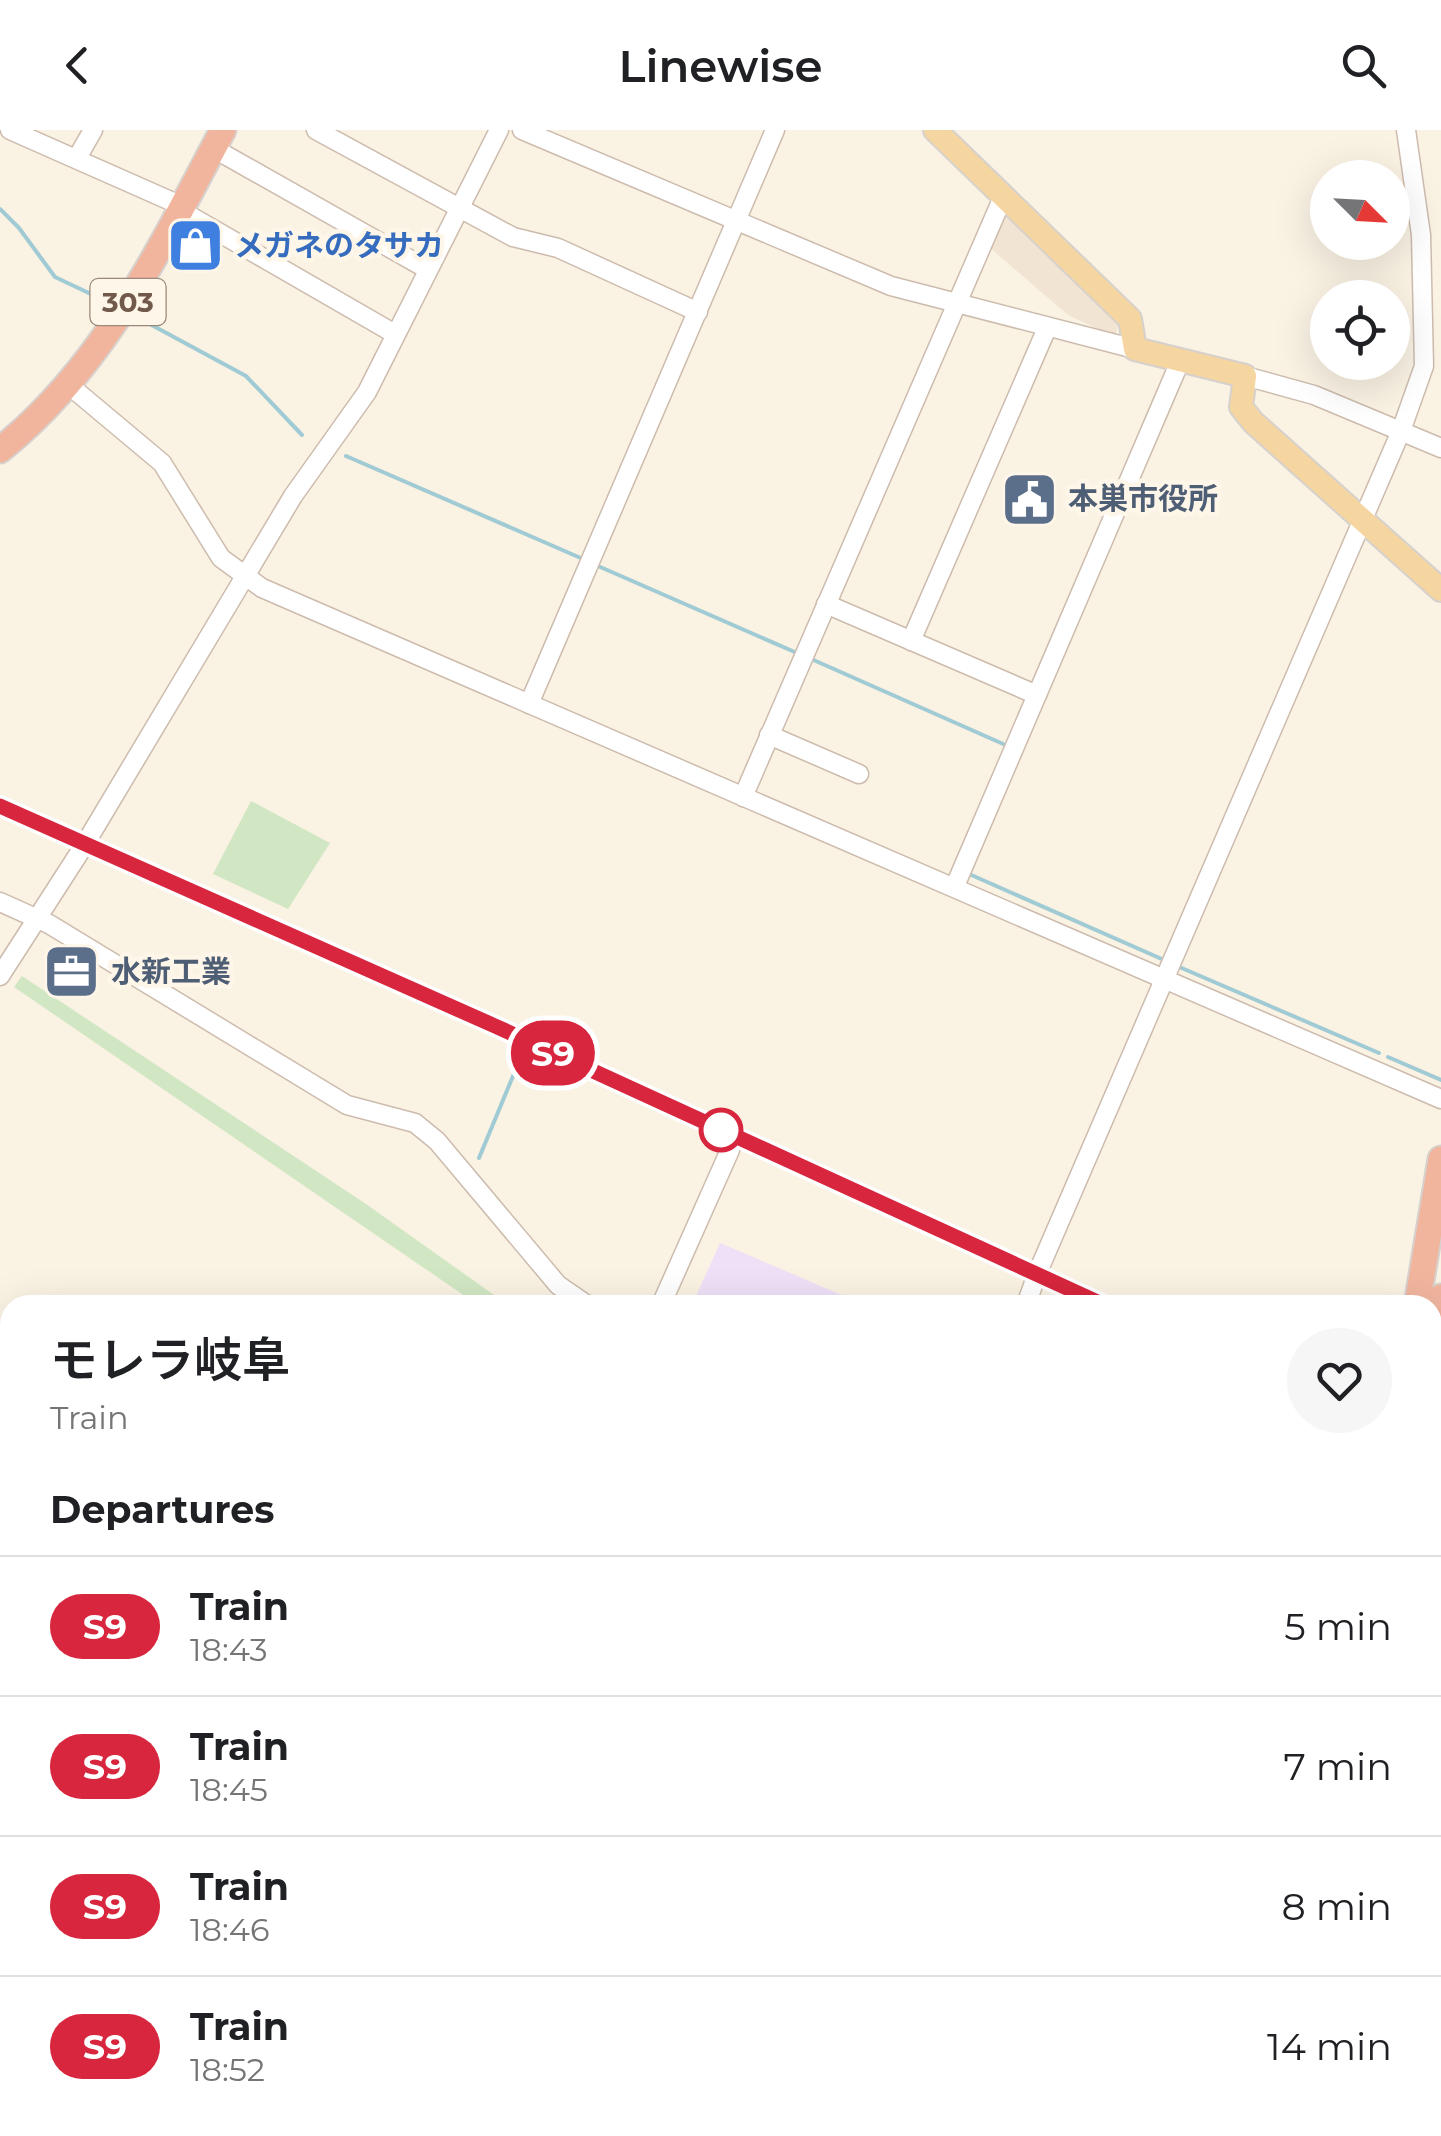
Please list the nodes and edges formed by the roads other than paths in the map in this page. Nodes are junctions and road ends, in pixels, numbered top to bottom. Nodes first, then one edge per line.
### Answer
1 (10, 130) edge
2 (92, 130) edge
3 (316, 130) edge
4 (499, 130) edge
5 (522, 130) edge
6 (775, 130) edge
7 (935, 130) edge
8 (1406, 130) edge
9 (218, 139) edge
10 (77, 158) junction
11 (1003, 197) junction
12 (459, 207) junction
13 (181, 208) junction
14 (737, 223) junction
15 (427, 269) junction
16 (955, 304) junction
17 (698, 312) junction
18 (1047, 328) junction
19 (395, 334) junction
20 (1135, 349) junction
21 (1181, 360) junction
22 (1245, 376) junction
23 (70, 386) junction
24 (1401, 431) junction
25 (1441, 448) edge
26 (0, 450) edge
27 (1362, 521) junction
28 (245, 576) junction
29 (1441, 590) edge
30 (826, 604) junction
31 (911, 641) junction
32 (1037, 695) junction
33 (529, 704) junction
34 (770, 735) junction
35 (859, 774) dead end
36 (743, 797) junction
37 (955, 886) junction
38 (0, 902) edge
39 (39, 918) junction
40 (1, 972) edge
41 (1163, 979) junction
42 (1441, 1099) edge
43 (730, 1150) dead end
44 (1441, 1160) edge
45 (572, 1295) edge
46 (666, 1295) edge
47 (1029, 1295) edge
48 (1419, 1295) edge

1 - 10 street
2 - 10 street
3 - 12 street
4 - 12 street
5 - 14 street
6 - 14 street
7 - 11 main road
8 - 24 street
9 - 13 highway, 303
9 - 15 street
10 - 13 street
11 - 16 street
11 - 20 main road
12 - 15 street
12 - 17 street
13 - 19 street
13 - 23 highway, 303
14 - 16 street
14 - 17 street
15 - 19 street
16 - 18 street
16 - 30 street
17 - 33 street
18 - 20 street
18 - 31 street
19 - 28 street
20 - 21 main road
21 - 22 main road
21 - 32 street
22 - 24 street
22 - 27 main road
23 - 26 highway, 303
23 - 28 street
24 - 25 street
24 - 27 street
27 - 29 main road
27 - 41 street
28 - 33 street
28 - 39 street
30 - 31 street
30 - 34 street
31 - 32 street
32 - 37 street
33 - 36 street
34 - 35 street
34 - 36 street
36 - 37 street
37 - 41 street
38 - 39 street
39 - 40 street
39 - 45 street
41 - 42 street
41 - 47 street
43 - 46 street
44 - 48 highway

